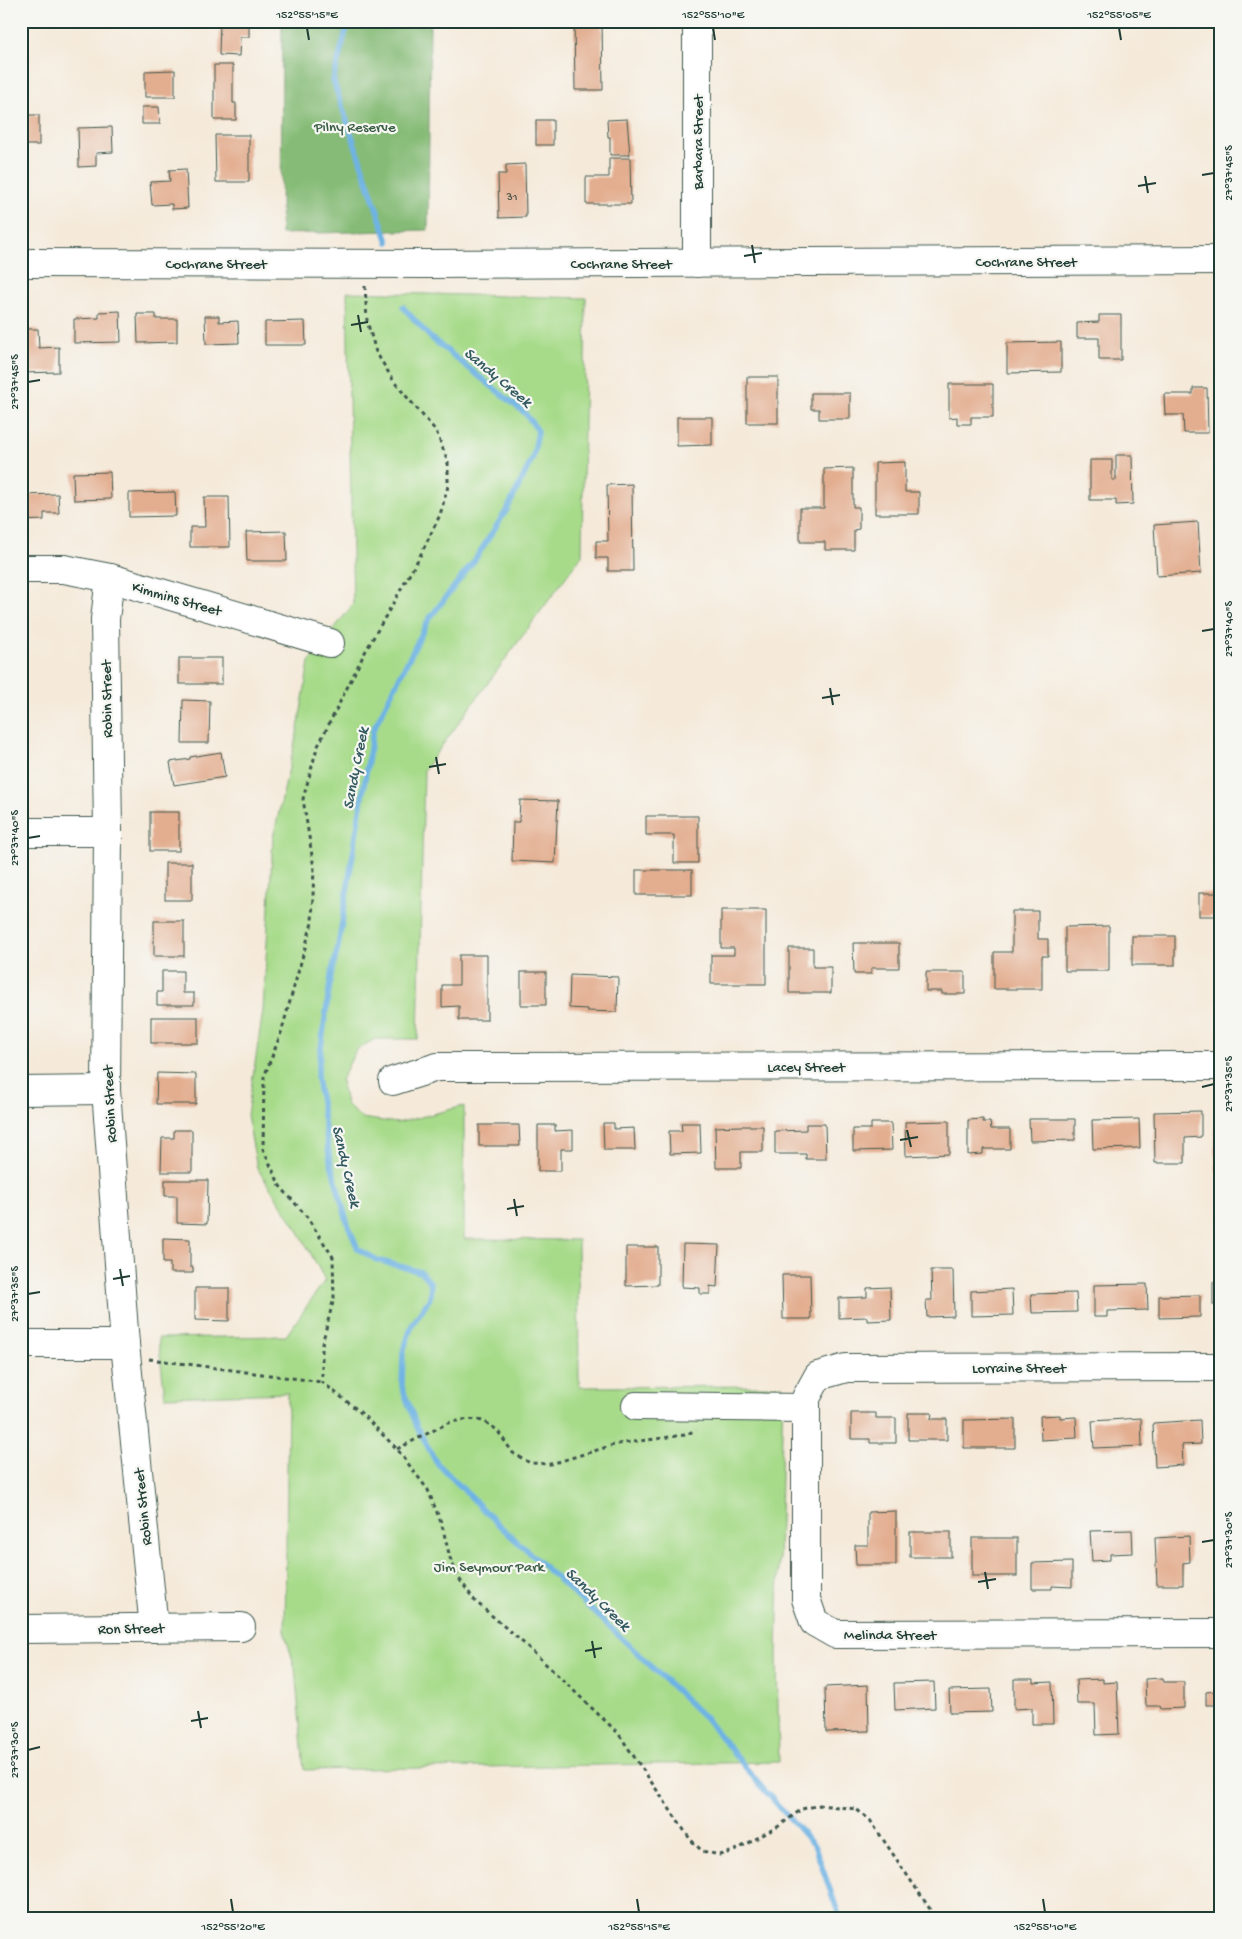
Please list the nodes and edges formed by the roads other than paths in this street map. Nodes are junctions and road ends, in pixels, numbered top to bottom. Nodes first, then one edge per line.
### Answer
1 (697, 21) edge
2 (1221, 260) edge
3 (21, 263) edge
4 (697, 263) junction
5 (21, 569) edge
6 (110, 578) junction
7 (330, 643) dead end
8 (21, 832) edge
9 (108, 832) junction
10 (1221, 1066) edge
11 (393, 1081) dead end
12 (106, 1090) junction
13 (21, 1091) edge
14 (21, 1344) edge
15 (125, 1344) junction
16 (1221, 1367) edge
17 (818, 1376) joint
18 (636, 1406) dead end
19 (806, 1408) junction
20 (241, 1627) dead end
21 (154, 1628) junction
22 (21, 1629) edge
23 (1221, 1633) edge

1 - 4 street, Barbara Street
2 - 4 street, Cochrane Street
3 - 4 street, Cochrane Street
5 - 6 street, Kimmins Street
6 - 7 street, Kimmins Street
6 - 9 street, Robin Street
8 - 9 street
9 - 12 street, Robin Street
10 - 11 street, Lacey Street
12 - 13 street
12 - 15 street, Robin Street
14 - 15 street
15 - 21 street, Robin Street
16 - 17 street, Lorraine Street
17 - 19 street, Melinda Street
18 - 19 street
19 - 23 street, Melinda Street
20 - 21 street, Ron Street
21 - 22 street, Ron Street

